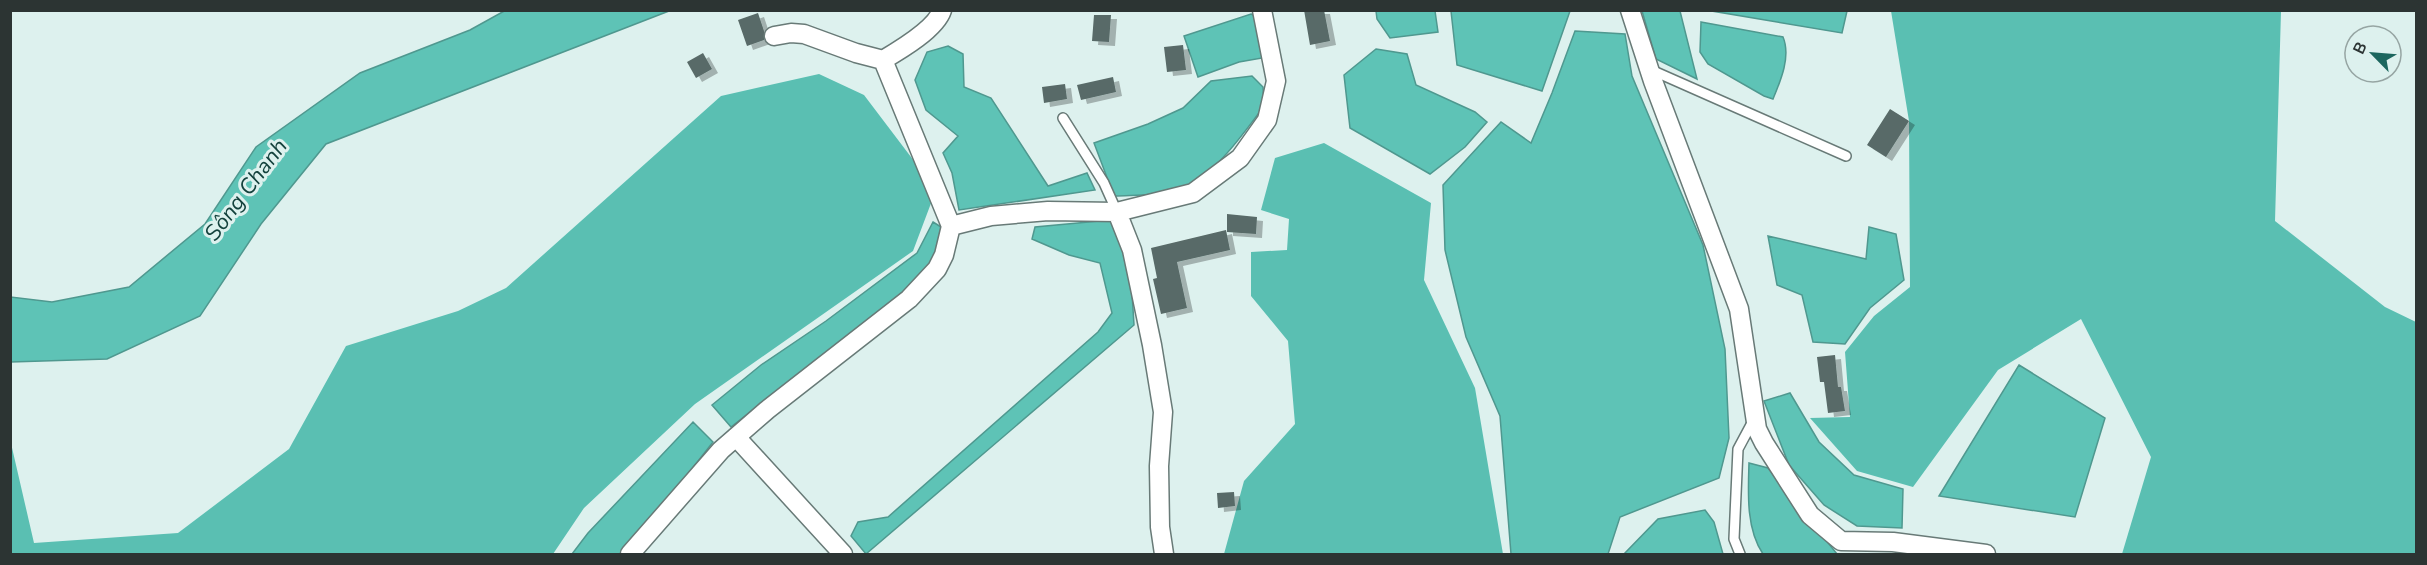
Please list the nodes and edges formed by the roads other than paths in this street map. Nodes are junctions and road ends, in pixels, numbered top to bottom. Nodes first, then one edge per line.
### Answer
1 (942, 10) edge
2 (1262, 10) edge
3 (1630, 10) edge
4 (774, 36) dead end
5 (883, 60) junction
6 (1649, 69) junction
7 (1063, 118) dead end
8 (1846, 156) dead end
9 (1117, 212) junction
10 (951, 226) junction
11 (1756, 416) junction
12 (736, 437) junction
13 (630, 555) edge
14 (843, 555) edge
15 (1164, 555) edge
16 (1740, 555) edge
17 (1986, 555) edge

1 - 5 street
2 - 9 street
3 - 6 street
4 - 5 street
5 - 10 street
6 - 8 lane
6 - 11 street
7 - 9 lane
9 - 10 street
9 - 15 street
10 - 12 street
11 - 16 lane
11 - 17 street
12 - 13 street
12 - 14 street

